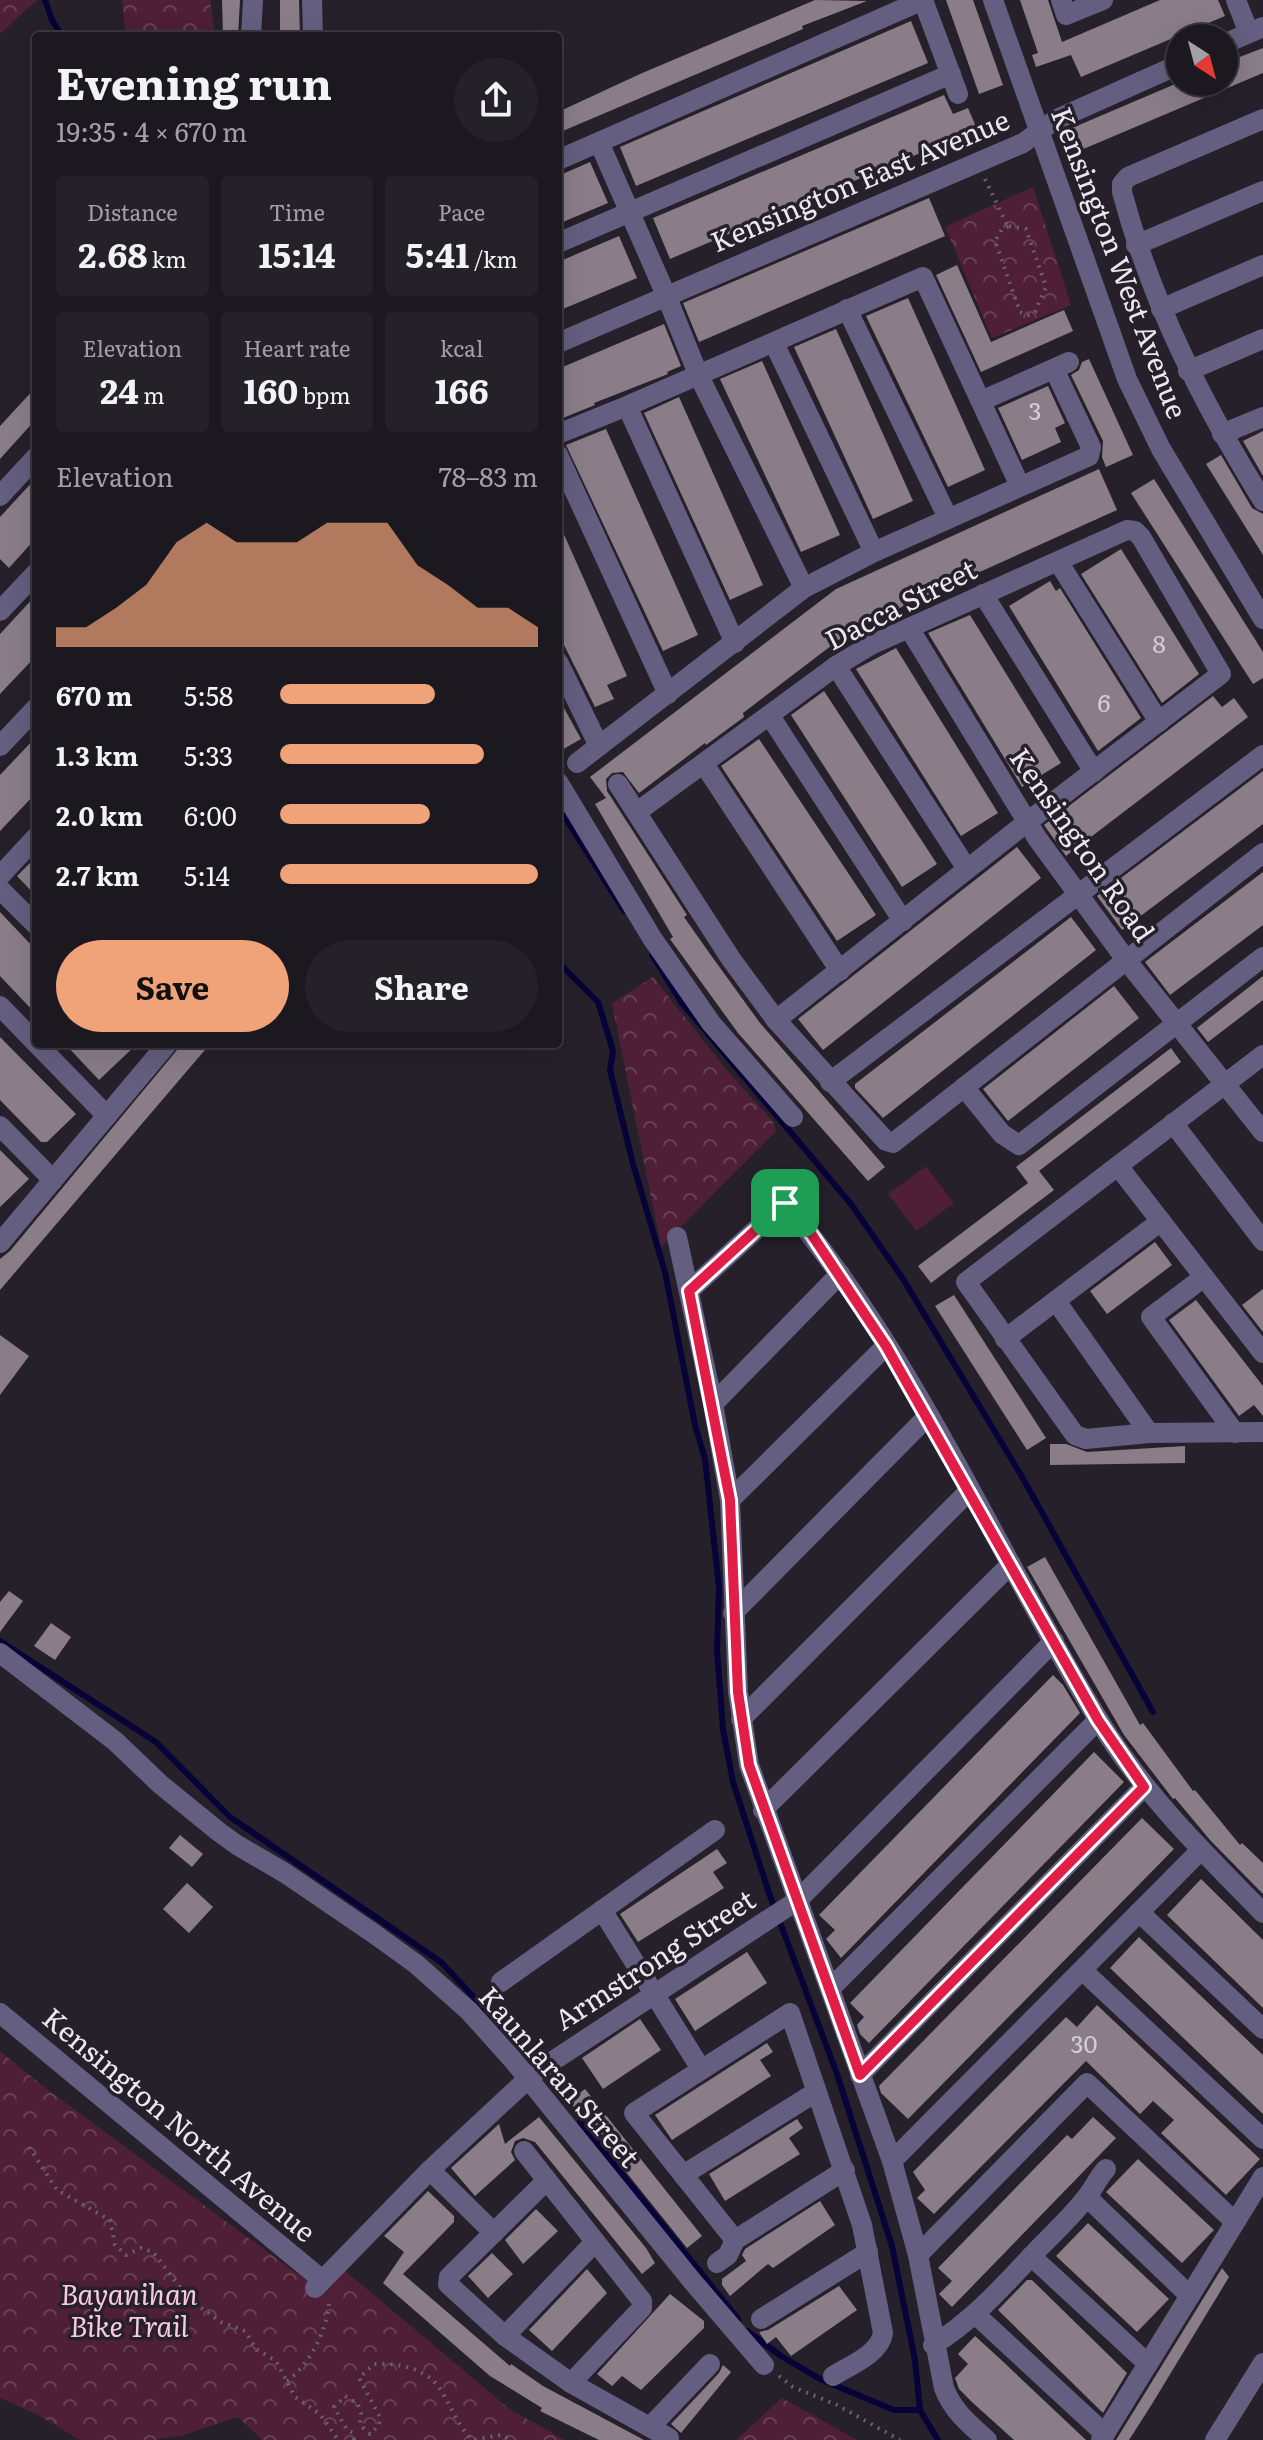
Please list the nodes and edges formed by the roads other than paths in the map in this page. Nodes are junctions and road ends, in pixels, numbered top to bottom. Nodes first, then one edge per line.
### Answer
1 (253, 0) edge
2 (312, 0) edge
3 (923, 0) edge
4 (993, 0) edge
5 (1103, 0) edge
6 (1236, 0) edge
7 (1064, 7) edge
8 (1256, 30) edge
9 (251, 32) edge
10 (313, 32) edge
11 (1166, 70) edge
12 (951, 74) junction
13 (958, 94) dead end
14 (1263, 119) edge
15 (1039, 132) junction
16 (599, 142) junction
17 (562, 158) edge
18 (1263, 191) edge
19 (630, 212) junction
20 (562, 241) edge
21 (1136, 245) junction
22 (1263, 265) edge
23 (666, 295) junction
24 (847, 309) junction
25 (1161, 309) junction
26 (1263, 339) edge
27 (562, 341) edge
28 (774, 343) junction
29 (1188, 371) junction
30 (698, 374) junction
31 (981, 401) junction
32 (627, 406) junction
33 (1263, 417) edge
34 (562, 432) edge
35 (1222, 434) junction
36 (32, 461) edge
37 (562, 464) edge
38 (1020, 486) junction
39 (0, 496) edge
40 (1263, 501) edge
41 (948, 518) junction
42 (874, 552) junction
43 (1059, 563) junction
44 (32, 577) edge
45 (804, 588) junction
46 (983, 594) junction
47 (0, 611) edge
48 (1263, 619) edge
49 (909, 628) junction
50 (735, 643) junction
51 (836, 666) junction
52 (562, 670) edge
53 (668, 694) junction
54 (32, 712) edge
55 (770, 716) junction
56 (1159, 722) junction
57 (0, 746) edge
58 (599, 746) junction
59 (1263, 755) edge
60 (577, 763) dead end
61 (704, 764) junction
62 (1094, 772) junction
63 (618, 784) dead end
64 (562, 789) edge
65 (637, 812) junction
66 (1026, 823) junction
67 (32, 841) edge
68 (1263, 853) edge
69 (967, 869) junction
70 (0, 876) edge
71 (0, 889) edge
72 (1080, 896) junction
73 (32, 921) edge
74 (903, 921) junction
75 (1263, 957) edge
76 (1127, 961) junction
77 (840, 971) junction
78 (0, 1006) edge
79 (776, 1020) junction
80 (1177, 1024) junction
81 (32, 1040) edge
82 (40, 1048) edge
83 (159, 1048) edge
84 (1263, 1055) edge
85 (830, 1082) junction
86 (1225, 1084) junction
87 (964, 1087) junction
88 (107, 1116) junction
89 (793, 1117) dead end
90 (1173, 1123) junction
91 (0, 1126) edge
92 (1263, 1132) edge
93 (1118, 1166) junction
94 (53, 1180) junction
95 (766, 1182) dead end
96 (785, 1203) junction
97 (1161, 1221) junction
98 (677, 1237) dead end
99 (1, 1241) edge
100 (1263, 1241) edge
101 (840, 1274) junction
102 (1204, 1277) junction
103 (689, 1291) junction
104 (1056, 1301) junction
105 (1005, 1339) junction
106 (886, 1346) junction
107 (1263, 1353) edge
108 (713, 1404) junction
109 (928, 1416) junction
110 (1263, 1432) edge
111 (1149, 1433) junction
112 (1235, 1433) junction
113 (970, 1490) junction
114 (730, 1500) junction
115 (1011, 1564) junction
116 (733, 1613) junction
117 (1054, 1641) junction
118 (0, 1653) edge
119 (741, 1719) junction
120 (1098, 1720) junction
121 (1144, 1787) junction
122 (763, 1810) junction
123 (715, 1830) dead end
124 (1201, 1850) junction
125 (792, 1904) junction
126 (602, 1910) junction
127 (1139, 1912) junction
128 (1263, 1913) edge
129 (1082, 1970) junction
130 (501, 1982) dead end
131 (830, 1989) junction
132 (655, 1995) junction
133 (0, 2013) edge
134 (1263, 2029) edge
135 (701, 2069) junction
136 (860, 2075) junction
137 (528, 2078) junction
138 (816, 2092) junction
139 (1263, 2139) edge
140 (524, 2151) dead end
141 (892, 2161) junction
142 (1106, 2169) dead end
143 (430, 2170) junction
144 (845, 2170) junction
145 (683, 2175) junction
146 (1263, 2177) edge
147 (547, 2180) junction
148 (1087, 2197) junction
149 (1235, 2222) junction
150 (494, 2233) junction
151 (735, 2240) junction
152 (595, 2242) junction
153 (868, 2252) junction
154 (918, 2255) junction
155 (1031, 2256) junction
156 (717, 2263) dead end
157 (322, 2289) joint
158 (1190, 2296) junction
159 (975, 2314) junction
160 (761, 2319) dead end
161 (505, 2336) junction
162 (933, 2345) junction
163 (1263, 2363) edge
164 (710, 2364) dead end
165 (1148, 2364) junction
166 (764, 2365) road end
167 (833, 2376) dead end
168 (571, 2383) junction
169 (651, 2426) junction
170 (1103, 2437) edge
171 (669, 2438) dead end
172 (987, 2440) edge
173 (1215, 2440) edge

1 - 9 street
2 - 10 street
3 - 12 street
3 - 16 street
4 - 15 street, Kensington West Avenue
5 - 7 street
6 - 8 street
11 - 15 street, Kensington East Avenue
12 - 13 street
12 - 19 street
14 - 21 street
15 - 23 street, Kensington East Avenue
15 - 48 street, Kensington West Avenue
16 - 17 street
16 - 19 street
18 - 21 street
19 - 20 street
19 - 23 street
21 - 25 street
22 - 25 street
23 - 27 street, Kensington East Avenue
23 - 30 street
24 - 28 street
24 - 31 street
24 - 41 street
25 - 29 street
26 - 29 street
28 - 30 street
28 - 42 street
29 - 35 street
30 - 32 street
30 - 45 street
31 - 38 street
31 - 38 street
32 - 34 street
32 - 50 street
33 - 35 street
35 - 40 street
36 - 39 street
37 - 53 street
38 - 41 street
41 - 42 street
42 - 45 street
43 - 46 street, Dacca Street
43 - 56 street
43 - 56 street, Dacca Street
44 - 47 street
45 - 50 street
46 - 49 street, Dacca Street
46 - 62 street
49 - 51 street, Dacca Street
49 - 66 street, Kensington Road
50 - 53 street
51 - 55 street, Dacca Street
51 - 69 street
52 - 58 street
53 - 58 street
54 - 57 street
55 - 61 street, Dacca Street
55 - 74 street
56 - 62 street
58 - 60 street
59 - 72 street
61 - 65 street, Dacca Street
61 - 77 street
62 - 66 street
63 - 65 street
64 - 89 street
65 - 79 street
66 - 69 street
66 - 72 street, Kensington Road
67 - 70 street
68 - 76 street
69 - 74 street
71 - 73 street
72 - 76 street, Kensington Road
72 - 85 street
74 - 77 street
75 - 80 street
76 - 80 street, Kensington Road
76 - 87 street
77 - 79 street
78 - 81 street
79 - 85 street
80 - 86 street, Kensington Road
80 - 87 street
82 - 88 street
83 - 88 street
84 - 86 street
85 - 87 street
86 - 90 street
86 - 92 street, Kensington Road
88 - 94 street
90 - 93 street
90 - 100 street
91 - 94 street
93 - 97 street
93 - 105 street
94 - 99 street
95 - 96 street
96 - 101 street
96 - 103 street
97 - 102 street
97 - 104 street
98 - 103 street
101 - 106 street
101 - 108 street
102 - 107 street
102 - 112 street
103 - 108 street
104 - 105 street
104 - 111 street
105 - 111 street
106 - 109 street
106 - 114 street
108 - 114 street
109 - 113 street
109 - 116 street
110 - 112 street
111 - 112 street
113 - 115 street
113 - 119 street
114 - 116 street
115 - 117 street
115 - 122 street
116 - 119 street
117 - 120 street
117 - 125 street, Armstrong Street
118 - 137 street, Kaunlaran Street
119 - 122 street
120 - 121 street
120 - 131 street
121 - 124 street
121 - 136 street
122 - 125 street
123 - 126 street
124 - 127 street
124 - 128 street
125 - 131 street
125 - 132 street, Armstrong Street
126 - 130 street
126 - 132 street
127 - 129 street
127 - 134 street
129 - 139 street
129 - 141 street
131 - 136 street
132 - 135 street
132 - 137 street, Armstrong Street
133 - 157 street, Kensington North Avenue
135 - 138 street
135 - 145 street
136 - 141 street
137 - 143 street, Armstrong Street
137 - 166 street, Kaunlaran Street
138 - 144 street
138 - 145 street
140 - 147 street
141 - 154 street
142 - 148 street
143 - 150 street
143 - 157 street, Armstrong Street
144 - 151 street
144 - 153 street
145 - 151 street
146 - 149 street
147 - 150 street
147 - 152 street
148 - 155 street
148 - 158 street
149 - 154 street
149 - 158 street
150 - 161 street
151 - 156 street
152 - 161 street
152 - 168 street
153 - 160 street
153 - 167 street
154 - 162 street
155 - 159 street
155 - 165 street
158 - 165 street
159 - 162 street
159 - 170 street
161 - 168 street
162 - 172 street
163 - 173 street
164 - 169 street
165 - 170 street
168 - 169 street
169 - 171 street

